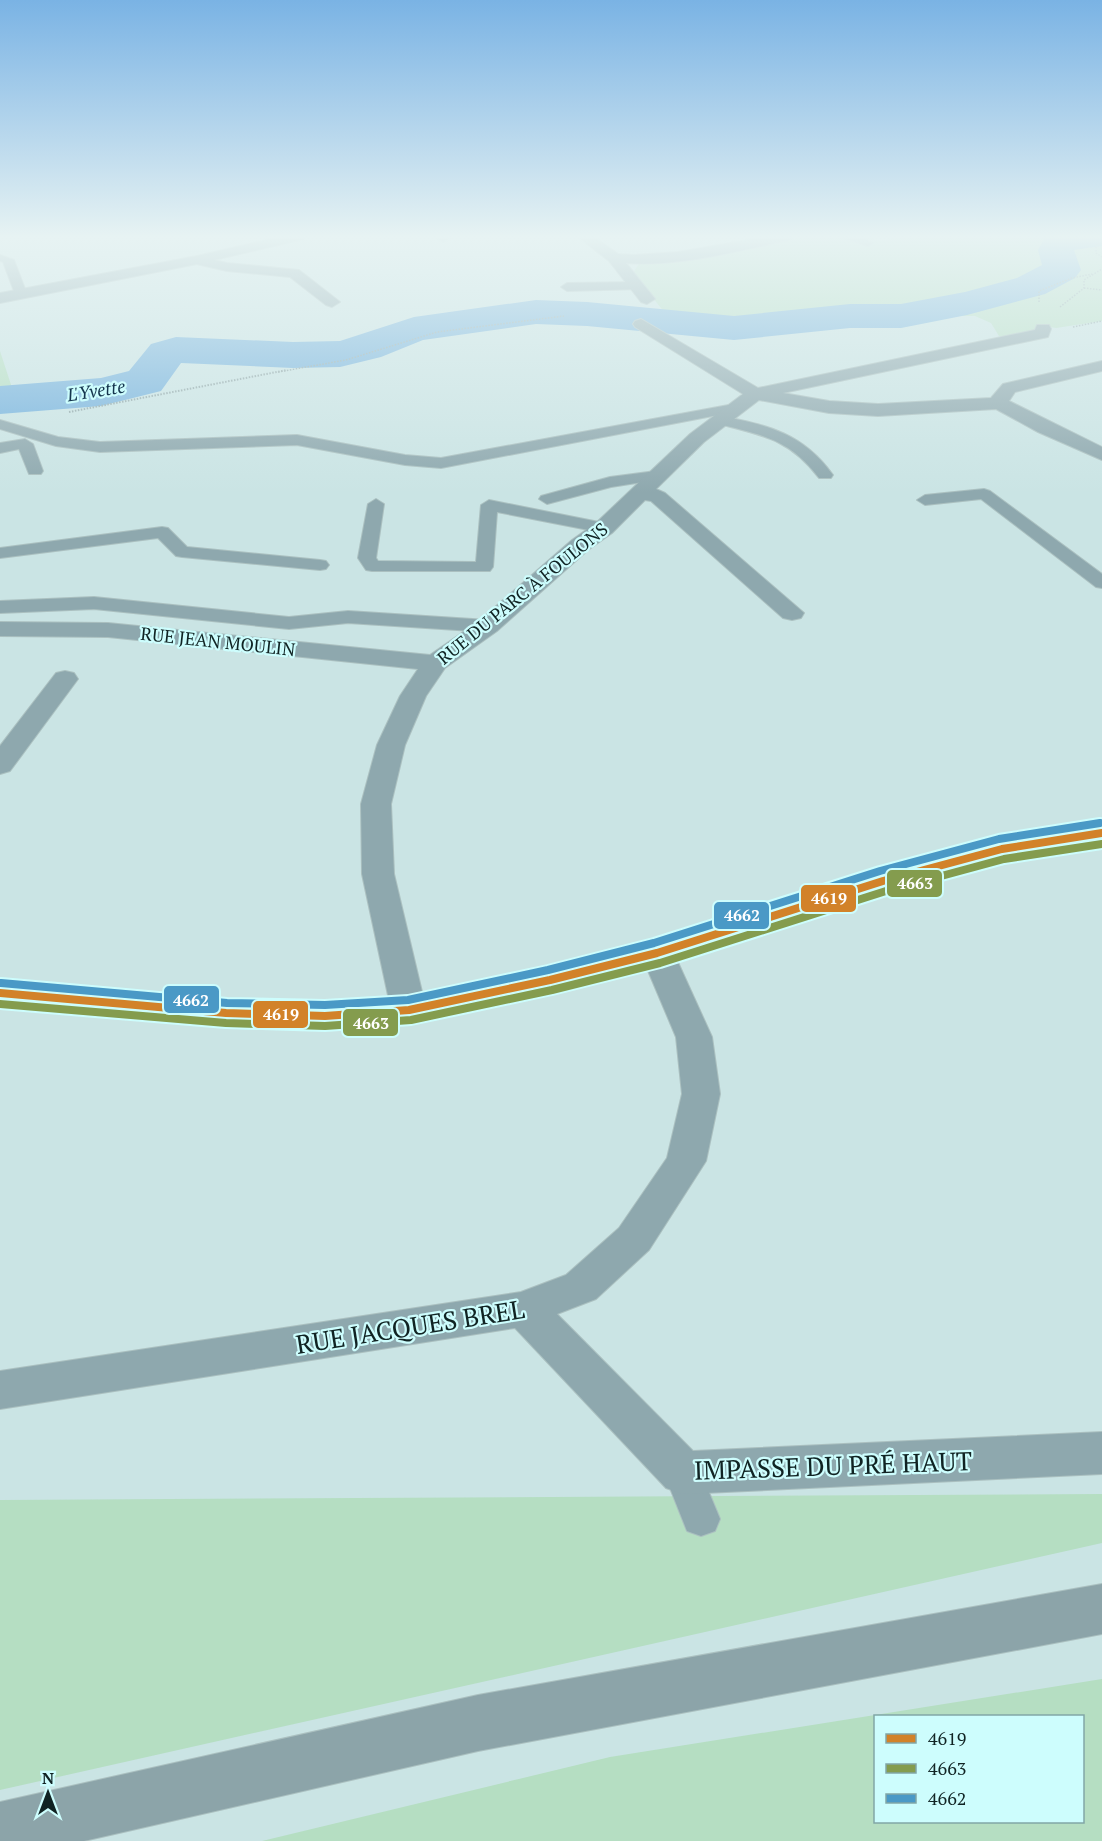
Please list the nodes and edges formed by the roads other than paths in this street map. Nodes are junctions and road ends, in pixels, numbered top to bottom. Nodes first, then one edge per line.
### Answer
1 (1047, 322) dead end
2 (641, 324) dead end
3 (1102, 366) edge
4 (755, 394) junction
5 (999, 403) junction
6 (727, 414) junction
7 (0, 424) edge
8 (0, 448) edge
9 (1102, 454) edge
10 (35, 471) dead end
11 (825, 475) dead end
12 (648, 484) junction
13 (547, 499) dead end
14 (925, 500) dead end
15 (376, 504) dead end
16 (604, 528) junction
17 (0, 553) edge
18 (320, 565) dead end
19 (1102, 583) edge
20 (0, 607) edge
21 (792, 613) dead end
22 (488, 626) junction
23 (0, 629) edge
24 (435, 663) junction
25 (65, 679) dead end
26 (0, 765) edge
27 (1102, 833) edge
28 (657, 953) junction
29 (0, 993) edge
30 (409, 1010) junction
31 (524, 1310) junction
32 (0, 1390) edge
33 (1102, 1453) edge
34 (683, 1473) junction
35 (701, 1519) dead end
36 (1102, 1609) edge
37 (0, 1831) edge

1 - 4 street
2 - 4 street
3 - 5 street
4 - 5 street
4 - 6 street, RUE DU PARC À FOULONS
5 - 9 street
6 - 7 lane
6 - 11 lane
6 - 12 street, RUE DU PARC À FOULONS
8 - 10 lane
12 - 13 lane
12 - 16 street, RUE DU PARC À FOULONS
12 - 21 street
14 - 19 lane
15 - 16 lane
16 - 22 street, RUE DU PARC À FOULONS
17 - 18 lane
20 - 22 lane
22 - 24 street, RUE DU PARC À FOULONS
23 - 24 street, RUE JEAN MOULIN
24 - 30 street, RUE DU PARC À FOULONS
25 - 26 street
27 - 28 street
28 - 30 street
28 - 31 street, RUE JACQUES BREL
29 - 30 street
31 - 32 street, RUE JACQUES BREL
31 - 34 street, IMPASSE DU PRÉ HAUT
33 - 34 street, IMPASSE DU PRÉ HAUT
34 - 35 lane
36 - 37 highway

